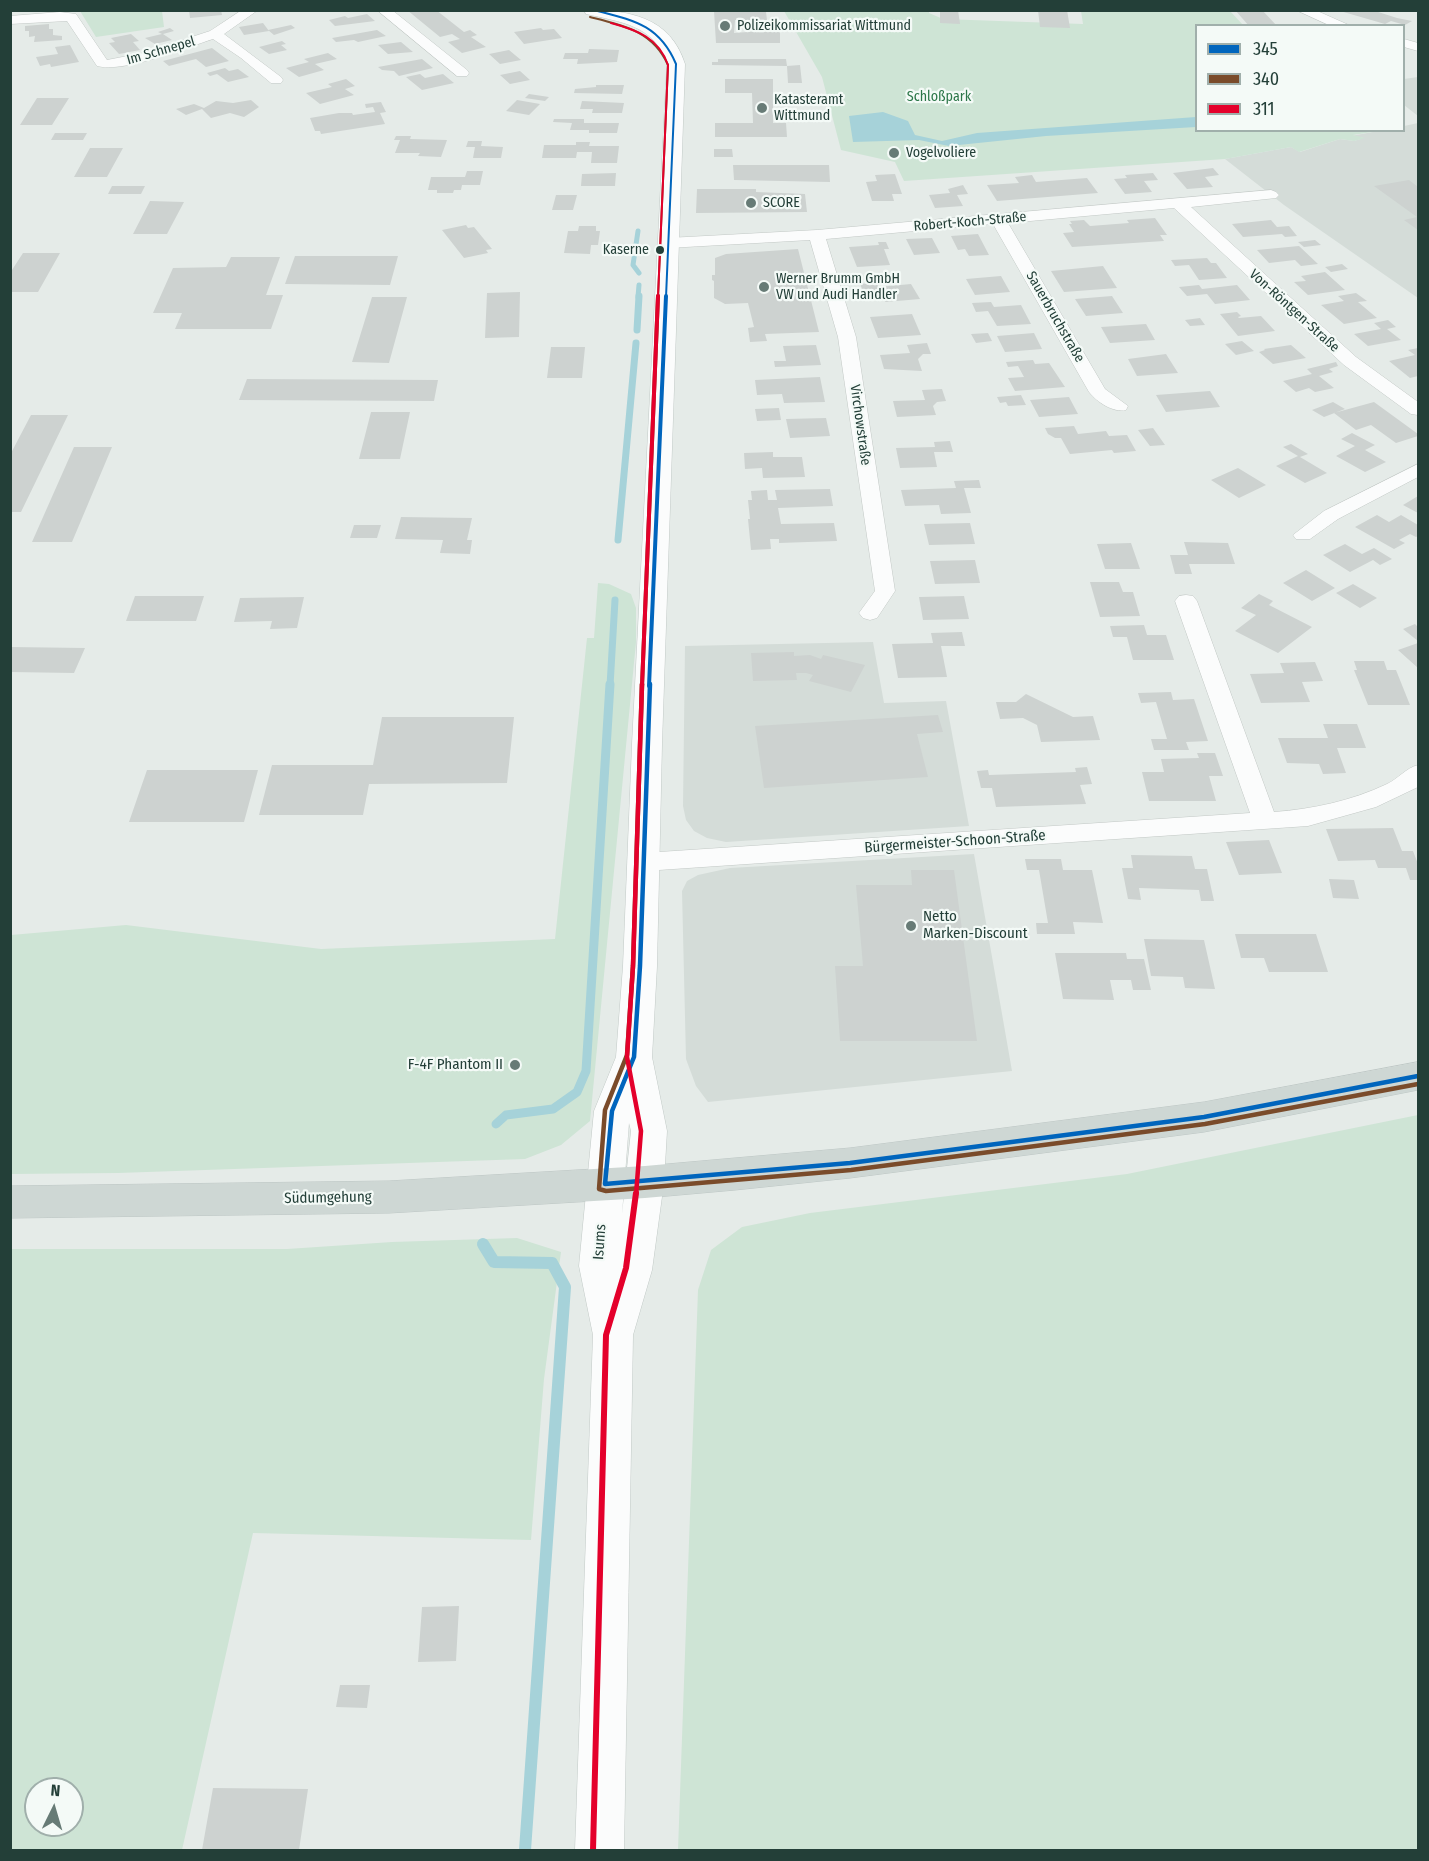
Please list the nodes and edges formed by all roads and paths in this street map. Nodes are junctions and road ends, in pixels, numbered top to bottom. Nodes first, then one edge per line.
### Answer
1 (252, 10) edge
2 (384, 10) edge
3 (592, 10) edge
4 (1302, 10) edge
5 (629, 14) edge
6 (10, 20) edge
7 (1340, 24) edge
8 (215, 34) junction
9 (462, 73) dead end
10 (276, 80) dead end
11 (1271, 195) dead end
12 (1178, 203) junction
13 (998, 220) junction
14 (817, 235) junction
15 (668, 243) junction
16 (1119, 406) dead end
17 (1419, 410) edge
18 (1419, 470) edge
19 (1303, 535) dead end
20 (1186, 602) dead end
21 (870, 614) dead end
22 (1417, 776) edge
23 (1265, 821) junction
24 (644, 862) junction
25 (634, 1057) junction
26 (1419, 1076) edge
27 (645, 1182) junction
28 (605, 1184) junction
29 (10, 1202) edge
30 (613, 1335) junction
31 (600, 1851) edge

1 - 8 street, Im Schnepel
2 - 9 street
3 - 5 street
4 - 7 street
5 - 15 street
6 - 8 street, Im Schnepel
8 - 10 street, Im Schnepel
11 - 12 street, Robert-Koch-Straße
12 - 13 street, Robert-Koch-Straße
12 - 17 street, Von-Röntgen-Straße
13 - 14 street, Robert-Koch-Straße
13 - 16 street, Sauerbruchstraße
14 - 15 street, Robert-Koch-Straße
14 - 21 street, Virchowstraße
15 - 24 street
18 - 19 street
20 - 23 street
22 - 23 street, Bürgermeister-Schoon-Straße
23 - 24 street, Bürgermeister-Schoon-Straße
24 - 25 street
25 - 27 street, Isums
25 - 28 street, Isums
26 - 27 main road, Südumgehung
27 - 28 main road, Südumgehung
27 - 30 street, Isums
28 - 29 main road, Südumgehung
28 - 30 street, Isums
30 - 31 street, Isums

